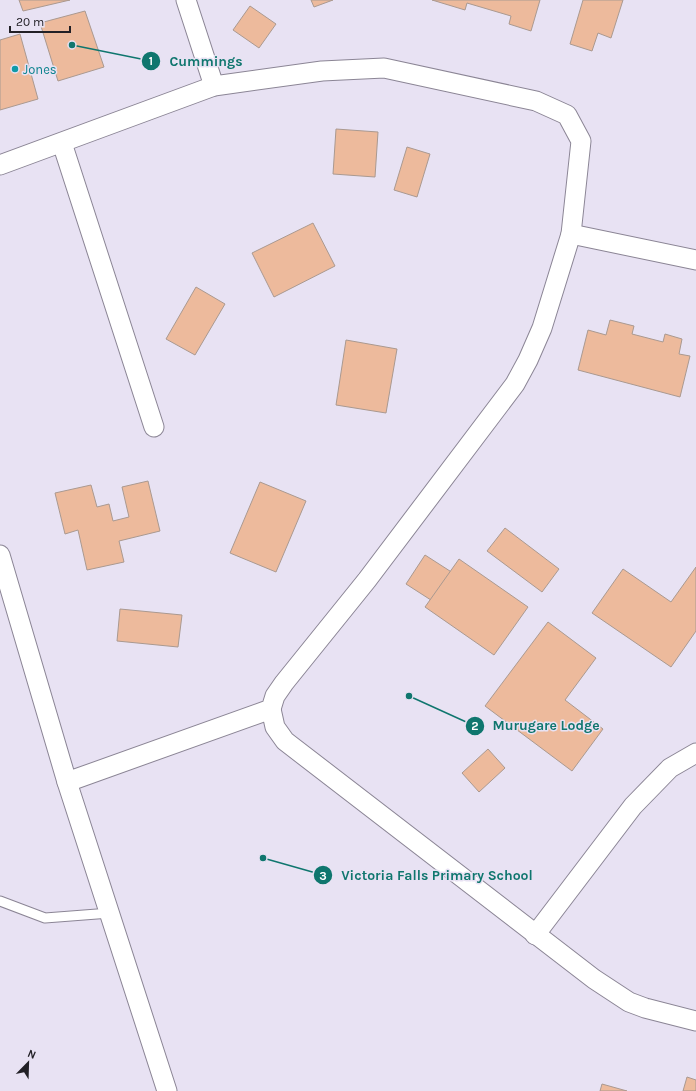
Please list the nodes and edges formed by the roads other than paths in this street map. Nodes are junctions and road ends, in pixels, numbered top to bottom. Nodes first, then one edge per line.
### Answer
1 (186, 0) edge
2 (214, 86) junction
3 (62, 143) junction
4 (0, 165) edge
5 (571, 234) junction
6 (696, 260) edge
7 (154, 426) dead end
8 (0, 555) edge
9 (271, 708) junction
10 (696, 753) edge
11 (68, 782) junction
12 (0, 901) edge
13 (110, 914) junction
14 (535, 935) junction
15 (696, 1021) edge
16 (167, 1091) edge

1 - 2 street
2 - 3 street
2 - 5 street
3 - 4 street
3 - 7 street
5 - 6 street
5 - 9 street
8 - 11 street
9 - 11 street
9 - 14 street
10 - 14 street
11 - 13 street
12 - 13 lane
13 - 16 street
14 - 15 street

